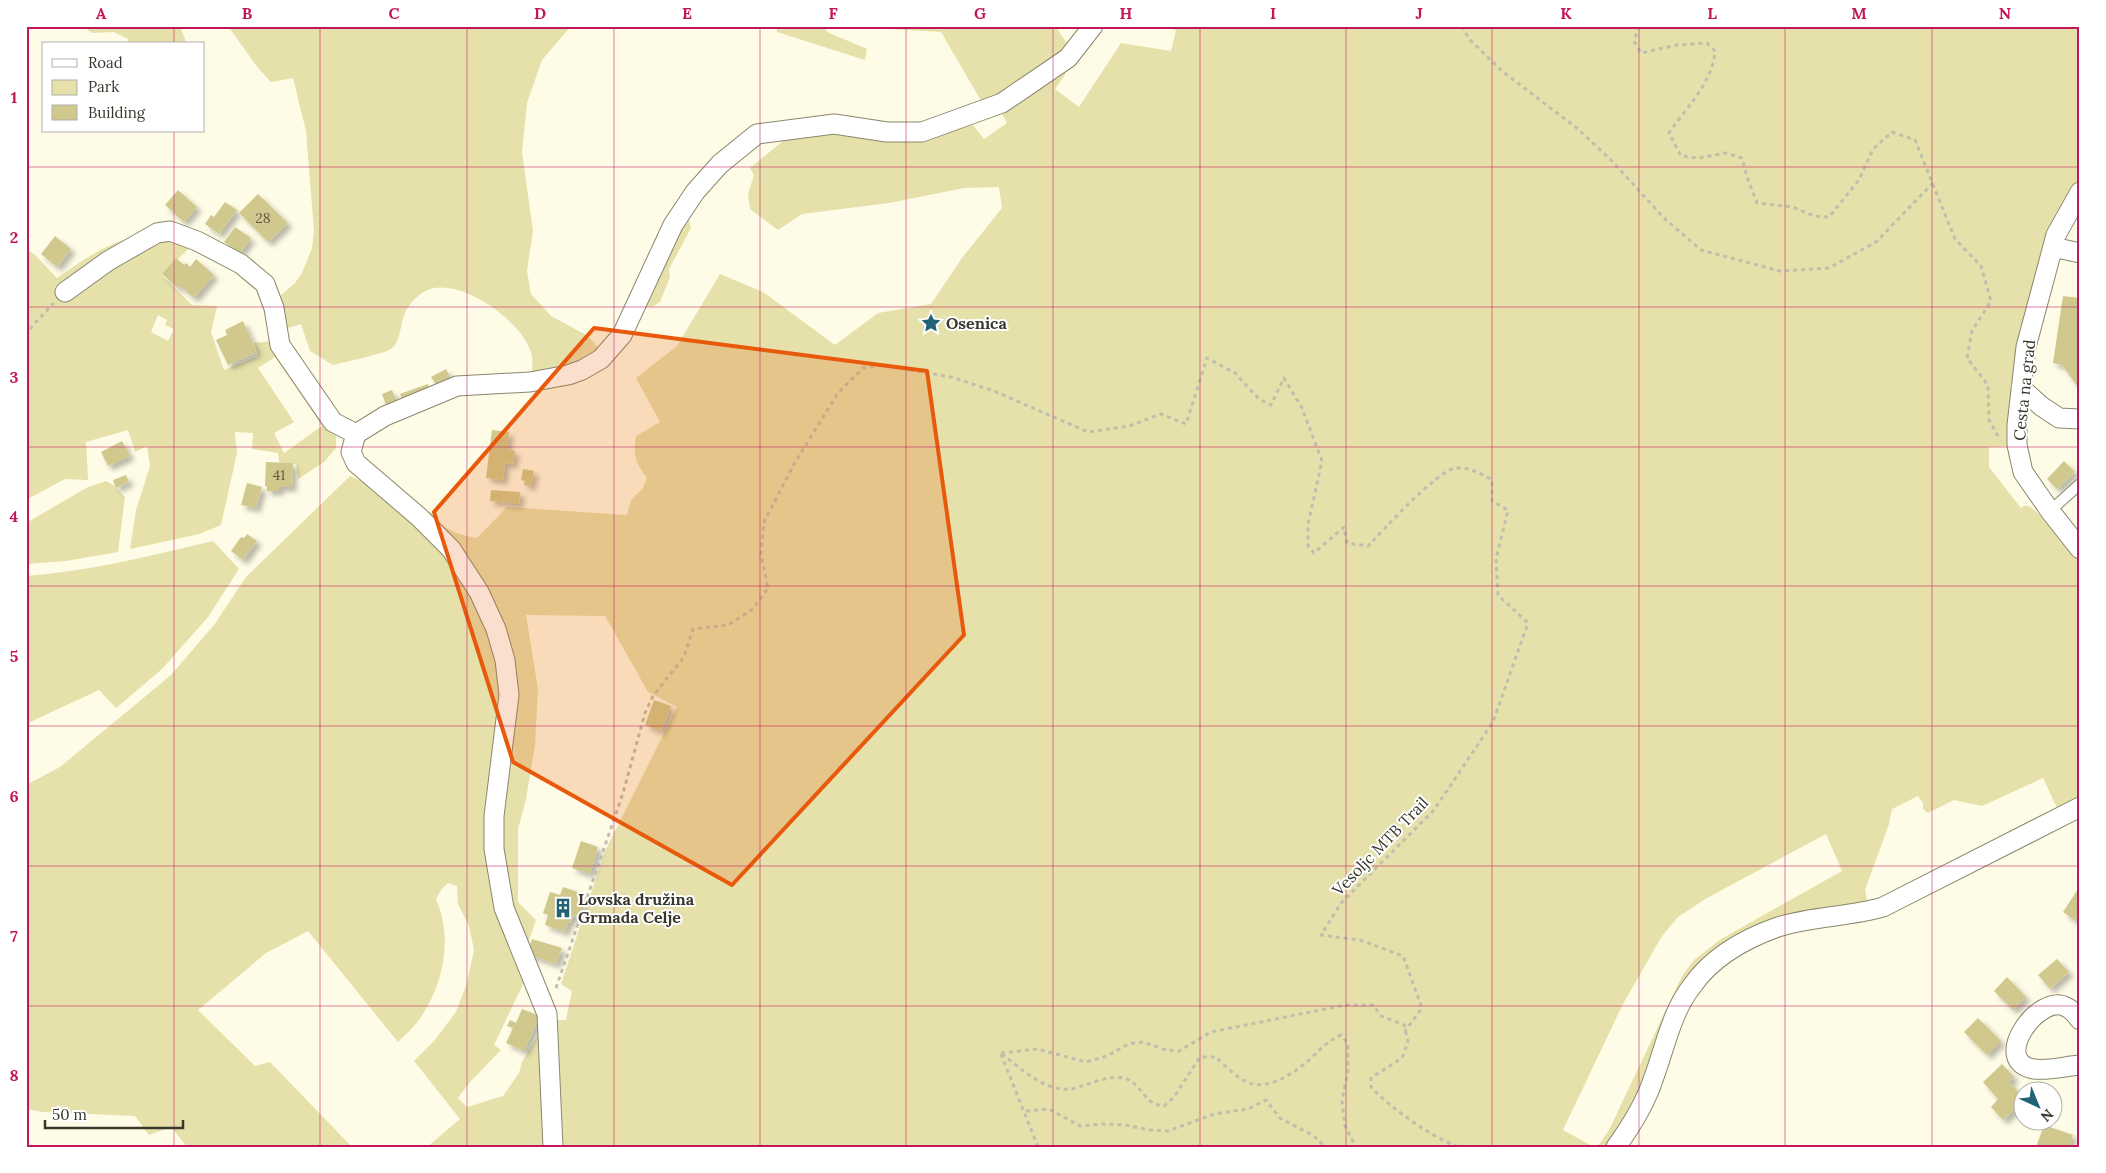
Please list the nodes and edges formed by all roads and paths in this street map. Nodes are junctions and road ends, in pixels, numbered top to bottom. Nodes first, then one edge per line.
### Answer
1 (1093, 26) edge
2 (1462, 26) edge
3 (1639, 26) edge
4 (1933, 183) junction
5 (2080, 192) edge
6 (2053, 247) junction
7 (2080, 253) edge
8 (65, 292) joint
9 (26, 336) edge
10 (2021, 388) junction
11 (2080, 419) edge
12 (356, 434) junction
13 (2002, 445) dead end
14 (2080, 484) edge
15 (2050, 511) junction
16 (2080, 549) edge
17 (2080, 807) edge
18 (547, 1014) junction
19 (2080, 1020) edge
20 (1405, 1031) junction
21 (1001, 1053) junction
22 (2080, 1065) edge
23 (1026, 1111) junction
24 (553, 1147) edge
25 (1038, 1147) edge
26 (1325, 1147) edge
27 (1356, 1147) edge
28 (1459, 1147) edge
29 (1616, 1147) edge

1 - 12 street
2 - 4 path
3 - 4 path
4 - 13 path
5 - 6 street, Cesta na grad
6 - 7 street
6 - 10 street, Cesta na grad
8 - 9 path
8 - 12 street
10 - 11 street
10 - 15 street, Cesta na grad
12 - 18 street
14 - 15 lane
15 - 16 street, Cesta na grad
17 - 29 street
18 - 20 path, Vesoljc MTB Trail
18 - 24 street
19 - 22 street
20 - 21 path
20 - 28 path
21 - 23 path
21 - 27 path
23 - 25 path
23 - 26 path

